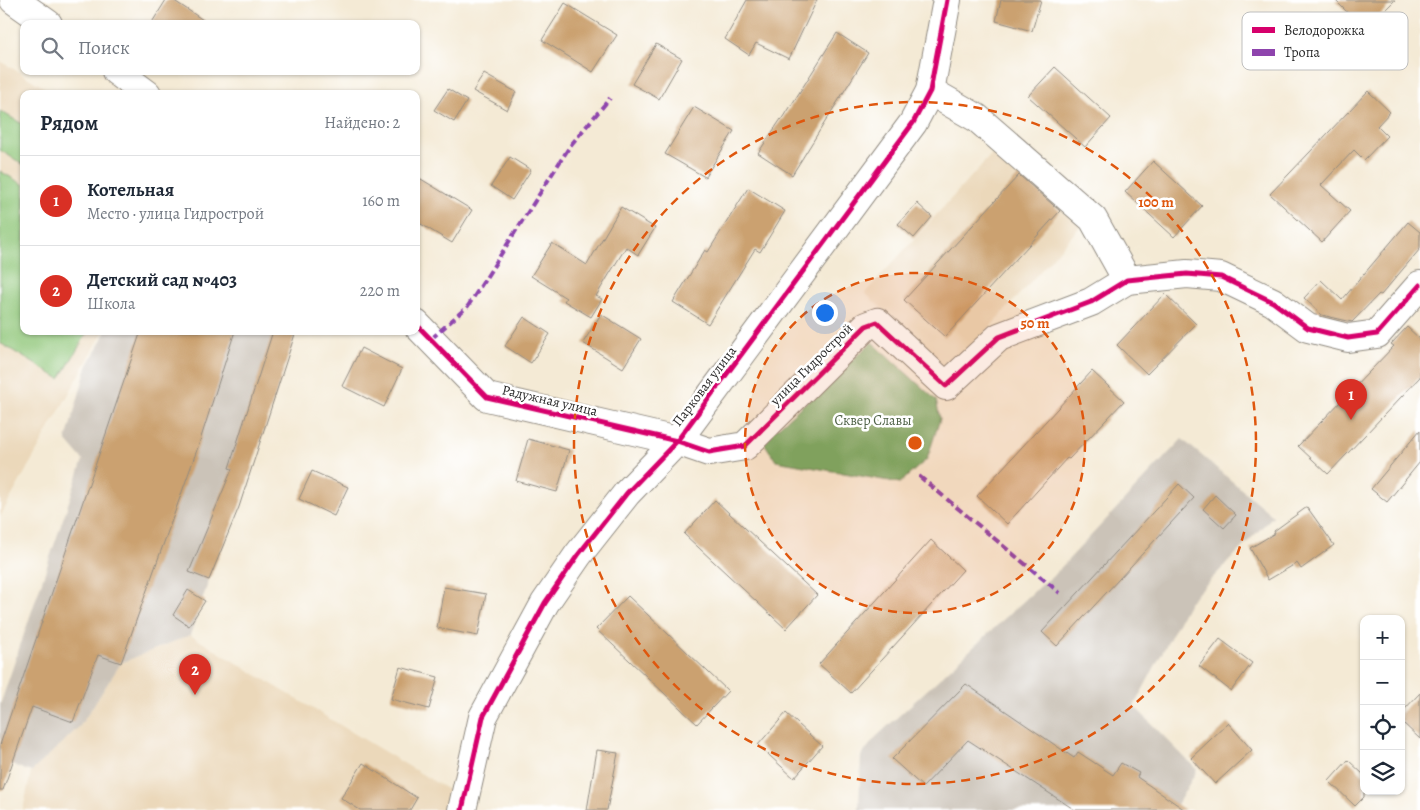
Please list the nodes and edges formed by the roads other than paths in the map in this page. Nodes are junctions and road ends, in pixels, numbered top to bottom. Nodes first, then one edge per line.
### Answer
1 (14, 0) edge
2 (947, 0) edge
3 (42, 20) edge
4 (121, 75) edge
5 (142, 90) edge
6 (930, 91) junction
7 (1127, 280) junction
8 (1420, 285) edge
9 (420, 328) edge
10 (677, 441) junction
11 (462, 810) edge

1 - 3 street
2 - 6 street, Парковая улица
4 - 5 street
6 - 7 street
6 - 10 street, Парковая улица
7 - 8 street, улица Гидрострой
7 - 10 street, улица Гидрострой
9 - 10 street, Радужная улица
10 - 11 street, Парковая улица

